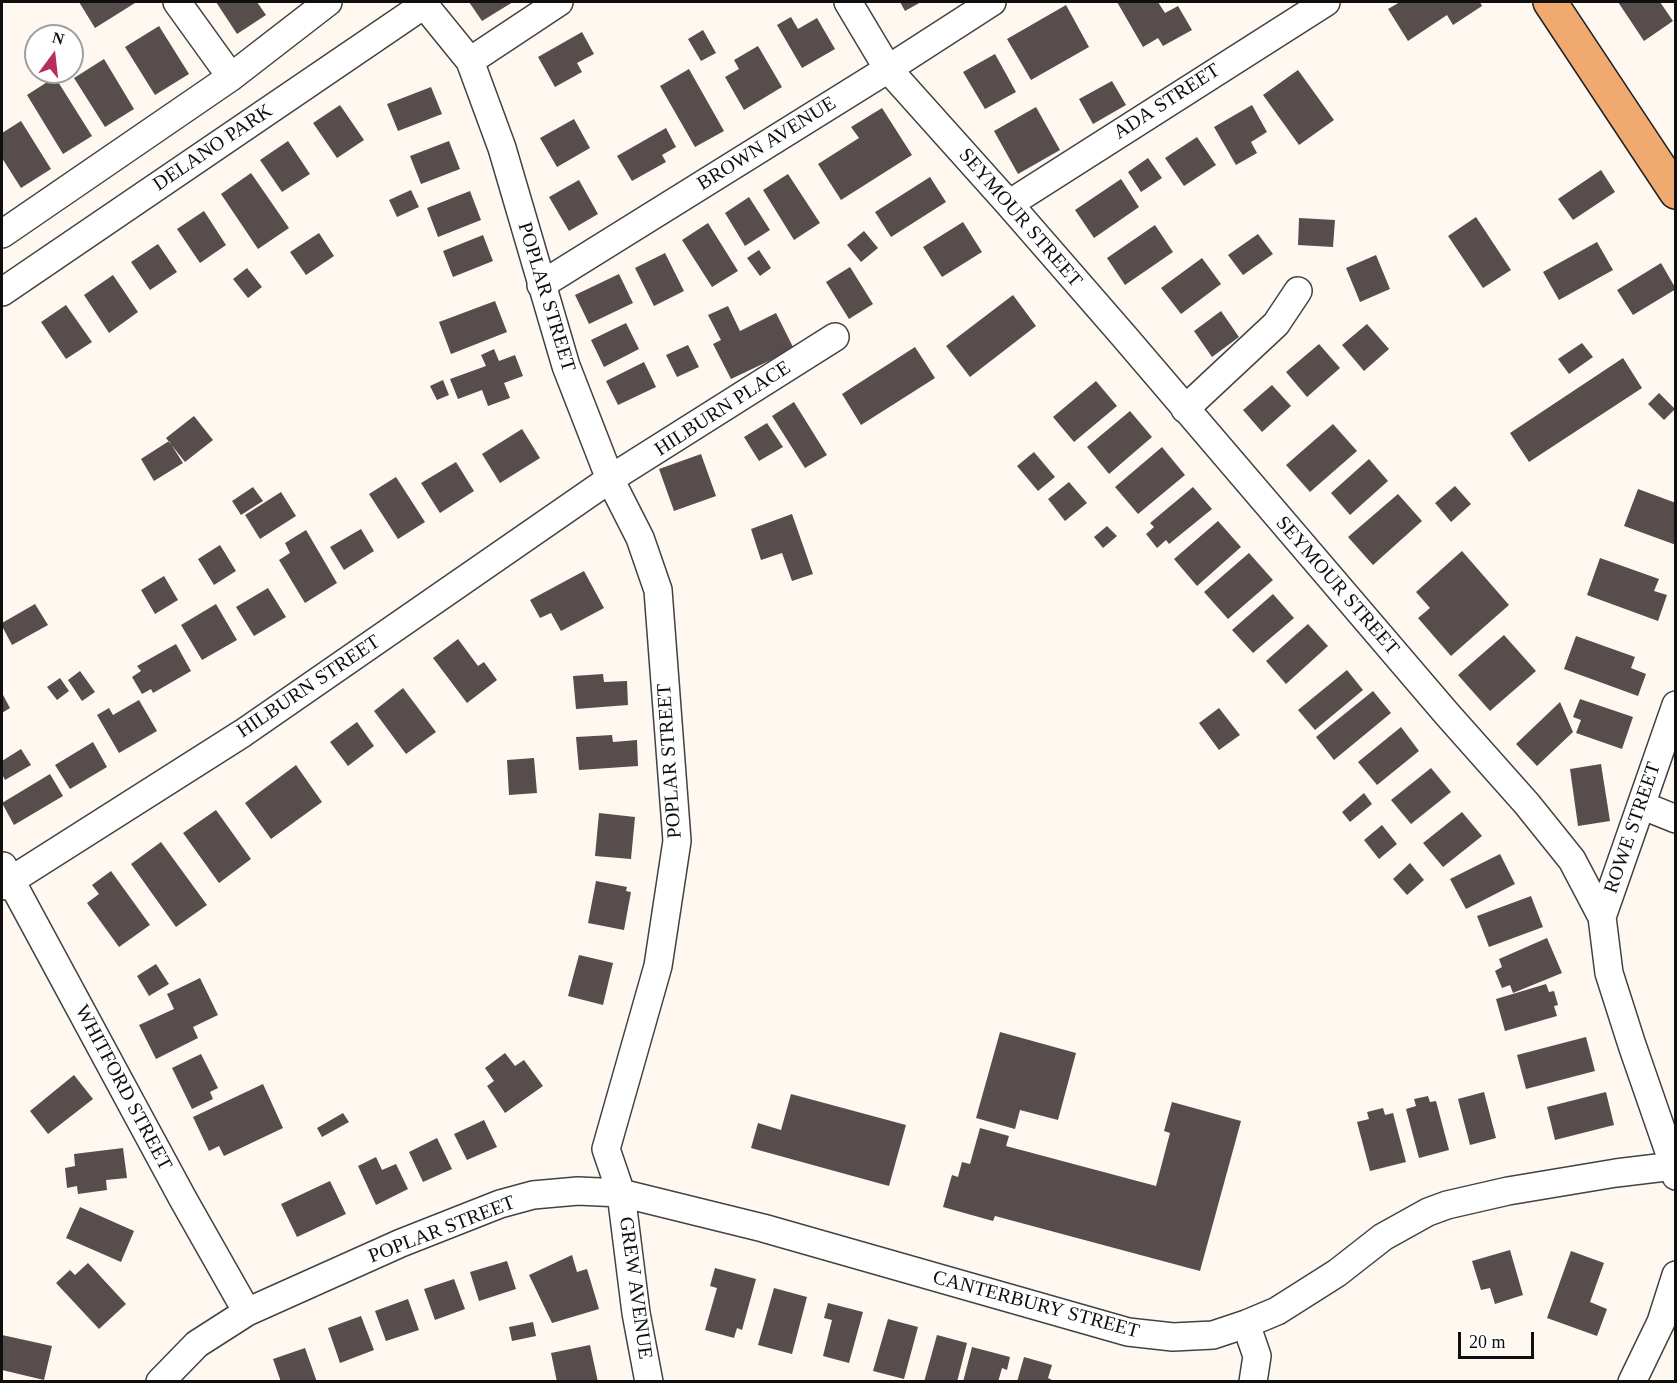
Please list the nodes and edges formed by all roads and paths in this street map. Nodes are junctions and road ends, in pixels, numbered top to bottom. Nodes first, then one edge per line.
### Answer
1 (177, 2) edge
2 (328, 2) edge
3 (559, 2) edge
4 (848, 2) edge
5 (992, 2) edge
6 (1326, 2) edge
7 (1550, 2) edge
8 (424, 3) edge
9 (470, 61) junction
10 (888, 69) junction
11 (231, 77) junction
12 (1676, 192) edge
13 (1010, 204) junction
14 (2, 234) edge
15 (541, 285) junction
16 (1298, 291) dead end
17 (2, 292) edge
18 (835, 337) dead end
19 (1185, 409) junction
20 (610, 479) junction
21 (1676, 705) edge
22 (1666, 762) edge
23 (1641, 805) junction
24 (1676, 819) edge
25 (5, 876) edge
26 (1602, 917) junction
27 (1675, 1171) edge
28 (621, 1193) junction
29 (1676, 1275) edge
30 (247, 1312) junction
31 (1246, 1324) junction
32 (160, 1382) edge
33 (649, 1382) edge
34 (1253, 1382) edge
35 (1632, 1382) edge

1 - 11 street
2 - 11 street
3 - 9 street
4 - 10 street, SEYMOUR STREET
5 - 10 street, BROWN AVENUE
6 - 13 street, ADA STREET
7 - 12 main road
8 - 9 street, POPLAR STREET
8 - 17 street, DELANO PARK
9 - 15 street, POPLAR STREET
10 - 13 street, SEYMOUR STREET
10 - 15 street, BROWN AVENUE
11 - 14 street
13 - 19 street, SEYMOUR STREET
15 - 20 street, POPLAR STREET
16 - 19 street
18 - 20 street, HILBURN PLACE
19 - 26 street, SEYMOUR STREET
20 - 25 street, HILBURN STREET
20 - 28 street, POPLAR STREET
21 - 22 street, ROWE STREET
22 - 23 street, ROWE STREET
23 - 24 street
23 - 26 street, ROWE STREET
25 - 30 street, WHITFORD STREET
26 - 27 street, SEYMOUR STREET
27 - 31 street, CANTERBURY STREET
28 - 30 street, POPLAR STREET
28 - 31 street, CANTERBURY STREET
28 - 33 street, GREW AVENUE
29 - 35 street
30 - 32 street, POPLAR STREET
31 - 34 street

